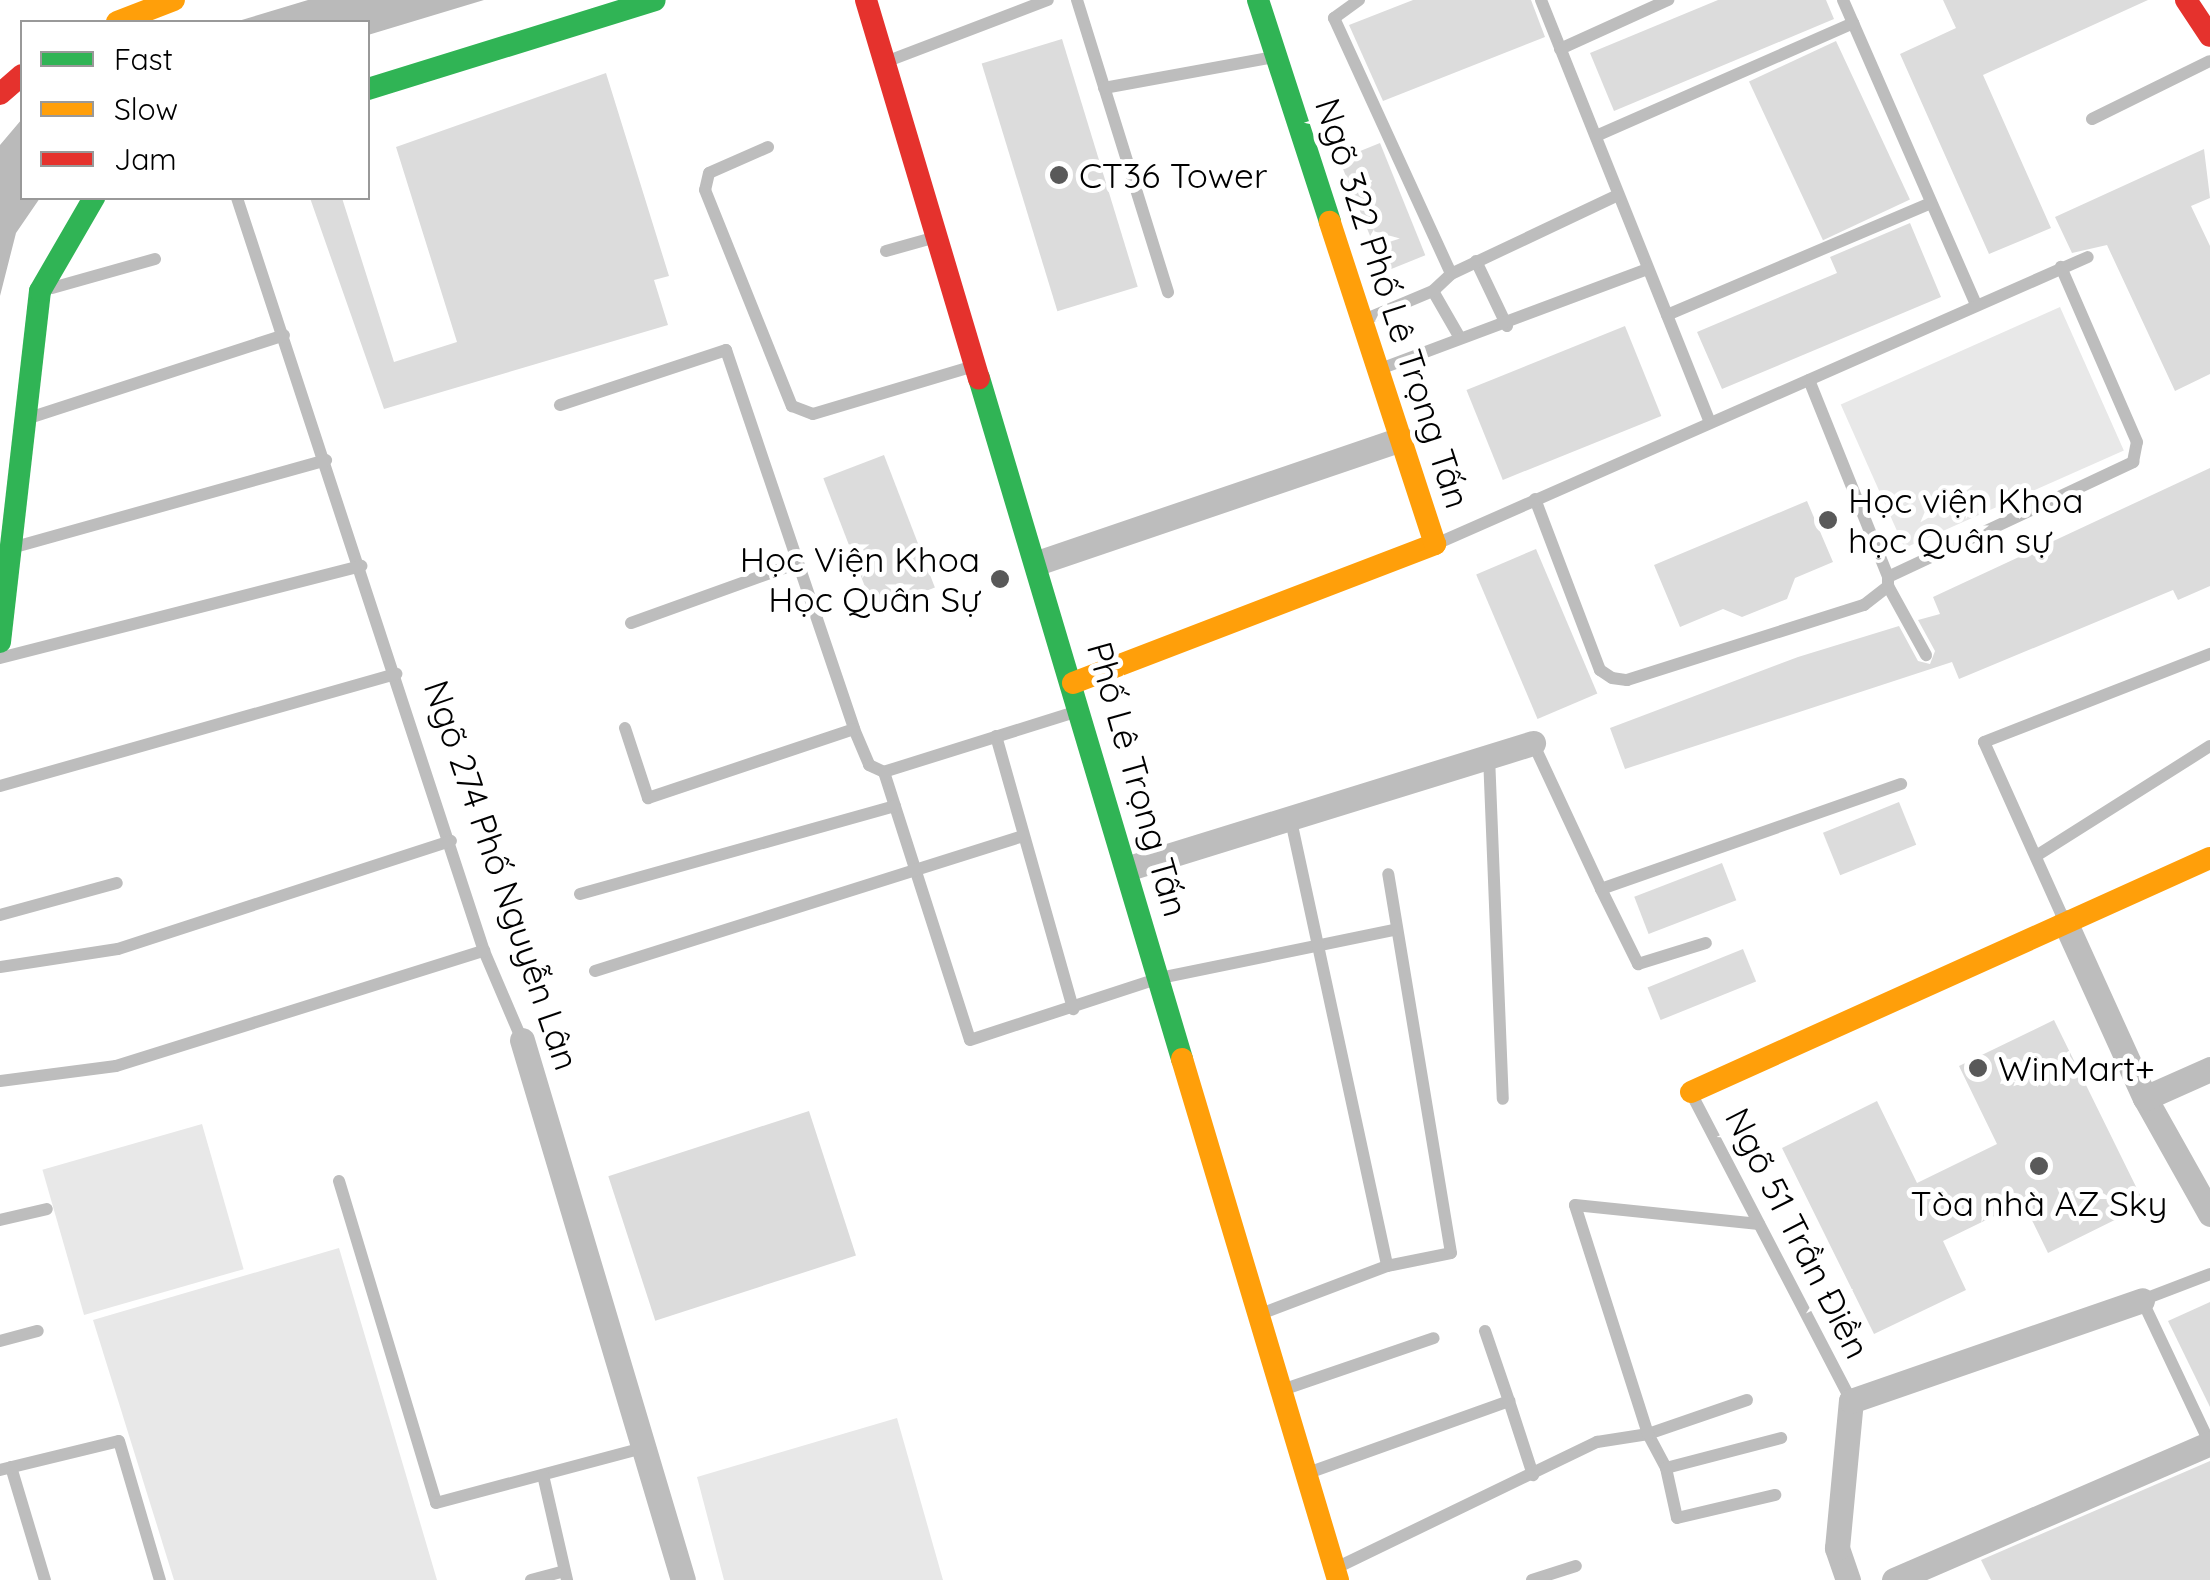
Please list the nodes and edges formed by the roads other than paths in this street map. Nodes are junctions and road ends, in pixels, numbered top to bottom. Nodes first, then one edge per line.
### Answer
1 (174, 0) edge
2 (655, 0) edge
3 (866, 0) edge
4 (1048, 0) edge
5 (1076, 0) edge
6 (1258, 0) edge
7 (1359, 0) edge
8 (1542, 0) edge
9 (1668, 0) edge
10 (1843, 0) edge
11 (2186, 0) edge
12 (122, 20) edge
13 (1852, 23) junction
14 (2210, 36) edge
15 (1560, 49) junction
16 (1276, 57) junction
17 (888, 61) junction
18 (2210, 61) edge
19 (20, 77) edge
20 (370, 88) edge
21 (1104, 88) junction
22 (0, 94) edge
23 (2092, 119) dead end
24 (1596, 136) junction
25 (768, 147) dead end
26 (1616, 196) junction
27 (93, 200) edge
28 (238, 200) edge
29 (1931, 203) junction
30 (939, 236) junction
31 (886, 251) dead end
32 (2088, 257) dead end
33 (155, 259) dead end
34 (1476, 261) junction
35 (2061, 267) junction
36 (1648, 268) junction
37 (1451, 274) junction
38 (40, 291) junction
39 (1433, 291) junction
40 (1168, 292) dead end
41 (1976, 304) junction
42 (1667, 315) junction
43 (1364, 320) junction
44 (1508, 326) junction
45 (284, 335) junction
46 (1460, 338) junction
47 (976, 365) junction
48 (1380, 369) junction
49 (1809, 380) junction
50 (560, 405) dead end
51 (25, 419) junction
52 (1709, 419) junction
53 (1401, 439) junction
54 (326, 460) junction
55 (1534, 499) junction
56 (1435, 544) junction
57 (11, 549) junction
58 (798, 563) junction
59 (1037, 563) junction
60 (361, 566) junction
61 (1888, 582) junction
62 (631, 624) dead end
63 (0, 642) edge
64 (1926, 654) dead end
65 (2210, 654) edge
66 (0, 658) edge
67 (397, 674) junction
68 (1073, 683) junction
69 (1082, 710) junction
70 (625, 728) dead end
71 (854, 729) junction
72 (996, 736) junction
73 (1533, 743) joint
74 (2210, 746) edge
75 (1489, 756) junction
76 (884, 772) junction
77 (1900, 784) dead end
78 (0, 786) edge
79 (895, 806) junction
80 (1290, 814) junction
81 (1023, 836) junction
82 (451, 841) junction
83 (2036, 856) junction
84 (2210, 858) edge
85 (915, 868) junction
86 (1128, 868) junction
87 (1388, 874) dead end
88 (118, 883) dead end
89 (1600, 890) junction
90 (580, 894) dead end
91 (0, 915) edge
92 (2066, 922) junction
93 (1394, 930) junction
94 (1706, 943) dead end
95 (1316, 947) junction
96 (484, 951) junction
97 (0, 967) edge
98 (595, 970) dead end
99 (1160, 978) junction
100 (1073, 1009) junction
101 (522, 1040) joint
102 (2210, 1069) edge
103 (0, 1081) edge
104 (1691, 1092) joint
105 (2145, 1098) junction
106 (1503, 1099) dead end
107 (339, 1181) dead end
108 (47, 1209) dead end
109 (2210, 1214) edge
110 (0, 1220) edge
111 (1759, 1224) junction
112 (1387, 1266) junction
113 (2210, 1274) edge
114 (2142, 1300) junction
115 (1256, 1316) junction
116 (38, 1331) dead end
117 (1485, 1331) dead end
118 (1434, 1338) dead end
119 (0, 1341) edge
120 (1279, 1391) junction
121 (1509, 1400) junction
122 (1747, 1400) dead end
123 (1851, 1402) junction
124 (1648, 1434) junction
125 (1781, 1438) dead end
126 (2210, 1443) edge
127 (642, 1448) junction
128 (5, 1468) edge
129 (1666, 1468) junction
130 (1304, 1474) junction
131 (544, 1475) junction
132 (1534, 1475) junction
133 (1775, 1495) dead end
134 (1576, 1566) dead end
135 (1336, 1574) edge
136 (566, 1576) edge
137 (45, 1580) edge
138 (160, 1580) edge
139 (531, 1580) edge
140 (683, 1580) edge
141 (1532, 1580) edge
142 (1848, 1580) edge
143 (1894, 1580) edge

1 - 12 street
2 - 20 street
3 - 17 street, Phố Lê Trọng Tấn
4 - 17 lane
5 - 21 lane
6 - 16 street, Ngõ 322 Phố Lê Trọng Tấn
7 - 37 lane
8 - 15 lane
9 - 15 lane
10 - 13 lane
11 - 14 street
13 - 24 lane
13 - 29 lane
15 - 24 lane
16 - 21 lane
16 - 43 street, Ngõ 322 Phố Lê Trọng Tấn
17 - 30 street, Phố Lê Trọng Tấn
18 - 23 lane
19 - 22 street
21 - 40 lane
24 - 26 lane
25 - 47 lane
26 - 34 lane
26 - 36 lane
27 - 38 street
28 - 45 lane, Ngõ 274 Phố Nguyễn Lân
29 - 41 lane
29 - 42 lane
30 - 31 lane
30 - 47 street, Phố Lê Trọng Tấn
32 - 35 lane
33 - 38 lane
34 - 37 lane
34 - 44 lane
35 - 41 lane
35 - 61 lane
36 - 42 lane
36 - 44 lane
37 - 39 lane
38 - 51 street
39 - 43 lane
39 - 46 lane
41 - 49 lane
42 - 52 lane
43 - 48 street, Ngõ 322 Phố Lê Trọng Tấn
44 - 46 lane
45 - 51 lane
45 - 54 lane, Ngõ 274 Phố Nguyễn Lân
46 - 48 lane
47 - 59 street, Phố Lê Trọng Tấn
48 - 53 street, Ngõ 322 Phố Lê Trọng Tấn
49 - 52 lane
49 - 61 lane
50 - 58 lane
51 - 57 street
52 - 55 lane
53 - 56 street, Ngõ 322 Phố Lê Trọng Tấn
53 - 59 street
54 - 57 lane
54 - 60 lane, Ngõ 274 Phố Nguyễn Lân
55 - 56 lane
55 - 61 lane
56 - 68 street, Ngõ 322 Phố Lê Trọng Tấn
57 - 63 street
58 - 62 lane
58 - 71 lane
59 - 68 street, Phố Lê Trọng Tấn
60 - 66 lane
60 - 67 lane, Ngõ 274 Phố Nguyễn Lân
61 - 64 lane
65 - 83 lane
67 - 78 lane
67 - 82 lane, Ngõ 274 Phố Nguyễn Lân
68 - 69 street, Phố Lê Trọng Tấn
69 - 72 lane
69 - 86 street, Phố Lê Trọng Tấn
70 - 71 lane
71 - 76 lane
72 - 76 lane
72 - 81 lane
73 - 75 street
73 - 89 lane
74 - 83 lane
75 - 80 street
75 - 106 lane
76 - 79 lane
77 - 89 lane
79 - 85 lane
79 - 90 lane
80 - 86 street
80 - 95 lane
81 - 85 lane
81 - 100 lane
82 - 96 lane, Ngõ 274 Phố Nguyễn Lân
82 - 97 lane
83 - 92 lane
84 - 92 street
85 - 98 lane
85 - 100 lane
86 - 99 street, Phố Lê Trọng Tấn
87 - 93 lane
88 - 91 lane
89 - 94 lane
92 - 104 street
92 - 105 street
93 - 95 lane
93 - 112 lane
95 - 99 lane
95 - 112 lane
96 - 101 lane, Ngõ 274 Phố Nguyễn Lân
96 - 103 lane
99 - 100 lane
99 - 115 street, Phố Lê Trọng Tấn
101 - 127 street, Ngõ 274 Phố Nguyễn Lân
102 - 105 street
104 - 111 lane, Ngõ 51 Trần Điền
105 - 109 street
107 - 131 lane
108 - 110 lane
111 - 123 lane, Ngõ 51 Trần Điền
111 - 124 lane
112 - 115 lane
113 - 114 lane
114 - 123 street
114 - 126 lane
115 - 120 street, Phố Lê Trọng Tấn
116 - 119 lane
117 - 121 lane
118 - 120 lane
120 - 130 street, Phố Lê Trọng Tấn
121 - 130 lane
121 - 132 lane
122 - 124 lane
123 - 142 street
124 - 129 lane
124 - 132 lane
125 - 129 lane
126 - 143 street
127 - 131 lane
127 - 140 street, Ngõ 274 Phố Nguyễn Lân
128 - 137 lane
128 - 138 lane
129 - 133 lane
130 - 135 street, Phố Lê Trọng Tấn
131 - 136 lane
132 - 135 lane
134 - 141 lane
136 - 139 lane

